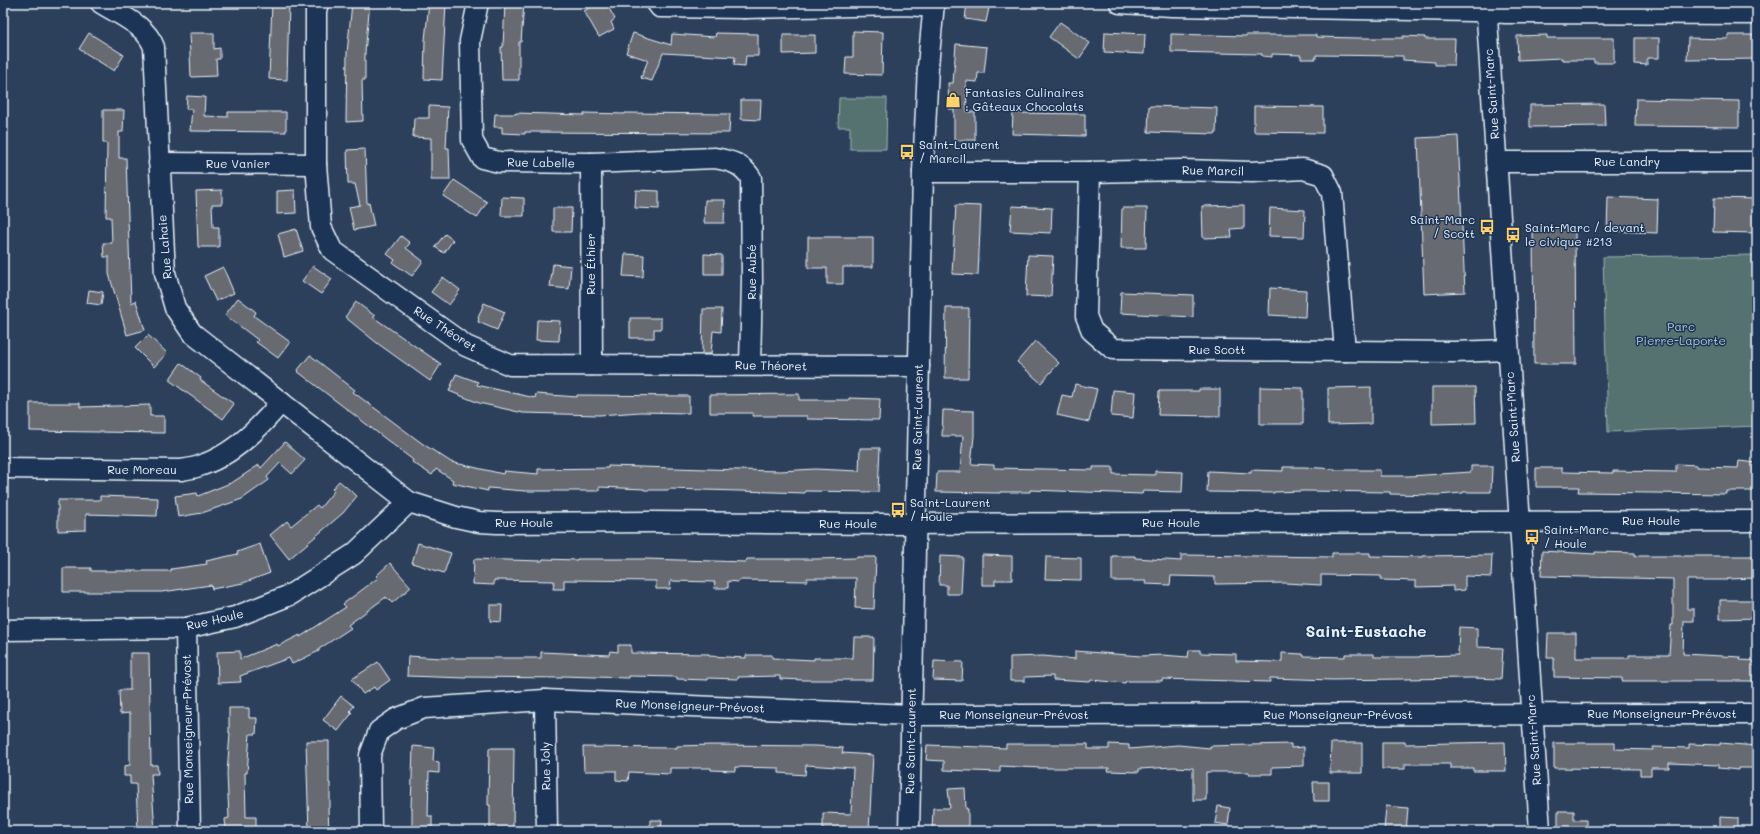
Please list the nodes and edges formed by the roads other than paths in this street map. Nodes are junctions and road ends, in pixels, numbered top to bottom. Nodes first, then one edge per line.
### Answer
1 (101, 3) edge
2 (318, 3) edge
3 (478, 3) edge
4 (657, 3) edge
5 (1120, 3) edge
6 (1172, 4) edge
7 (934, 5) edge
8 (745, 6) edge
9 (1331, 6) edge
10 (1486, 7) edge
11 (1757, 14) edge
12 (1496, 162) junction
13 (1757, 162) edge
14 (159, 163) junction
15 (591, 163) junction
16 (316, 164) junction
17 (923, 172) junction
18 (1090, 172) junction
19 (751, 178) joint
20 (1508, 350) junction
21 (1345, 351) junction
22 (592, 365) junction
23 (750, 365) junction
24 (919, 366) junction
25 (280, 402) junction
26 (3, 468) edge
27 (409, 502) junction
28 (1757, 521) edge
29 (1520, 522) junction
30 (916, 524) junction
31 (186, 628) junction
32 (3, 630) edge
33 (545, 700) junction
34 (1532, 714) junction
35 (1757, 714) edge
36 (912, 715) junction
37 (190, 831) edge
38 (371, 831) edge
39 (547, 831) edge
40 (909, 831) edge
41 (1540, 831) edge

1 - 14 street, Rue Lahaie
2 - 16 street, Rue Théoret
3 - 15 street, Rue Labelle
4 - 8 street
5 - 6 street
6 - 9 street
7 - 8 street
7 - 17 street, Rue Saint-Laurent
9 - 10 street
10 - 11 street
10 - 12 street, Rue Saint-Marc
12 - 13 street, Rue Landry
12 - 20 street, Rue Saint-Marc
14 - 16 street, Rue Vanier
14 - 25 street, Rue Lahaie
15 - 19 street, Rue Labelle
15 - 22 street, Rue Éthier
16 - 22 street, Rue Théoret
17 - 18 street, Rue Marcil
17 - 24 street, Rue Saint-Laurent
18 - 21 street, Rue Marcil
18 - 21 street, Rue Scott
19 - 23 street, Rue Aubé
20 - 21 street, Rue Scott
20 - 29 street, Rue Saint-Marc
22 - 23 street, Rue Théoret
23 - 24 street, Rue Théoret
24 - 30 street, Rue Saint-Laurent
25 - 26 street, Rue Moreau
25 - 27 street, Rue Lahaie
27 - 30 street, Rue Houle
27 - 31 street, Rue Houle
28 - 29 street, Rue Houle
29 - 30 street, Rue Houle
29 - 34 street, Rue Saint-Marc
30 - 36 street, Rue Saint-Laurent
31 - 32 street, Rue Houle
31 - 37 street, Rue Monseigneur-Prévost
33 - 36 street, Rue Monseigneur-Prévost
33 - 38 street, Rue Monseigneur-Prévost
33 - 39 street, Rue Joly
34 - 35 street, Rue Monseigneur-Prévost
34 - 36 street, Rue Monseigneur-Prévost
34 - 41 street, Rue Saint-Marc
36 - 40 street, Rue Saint-Laurent

